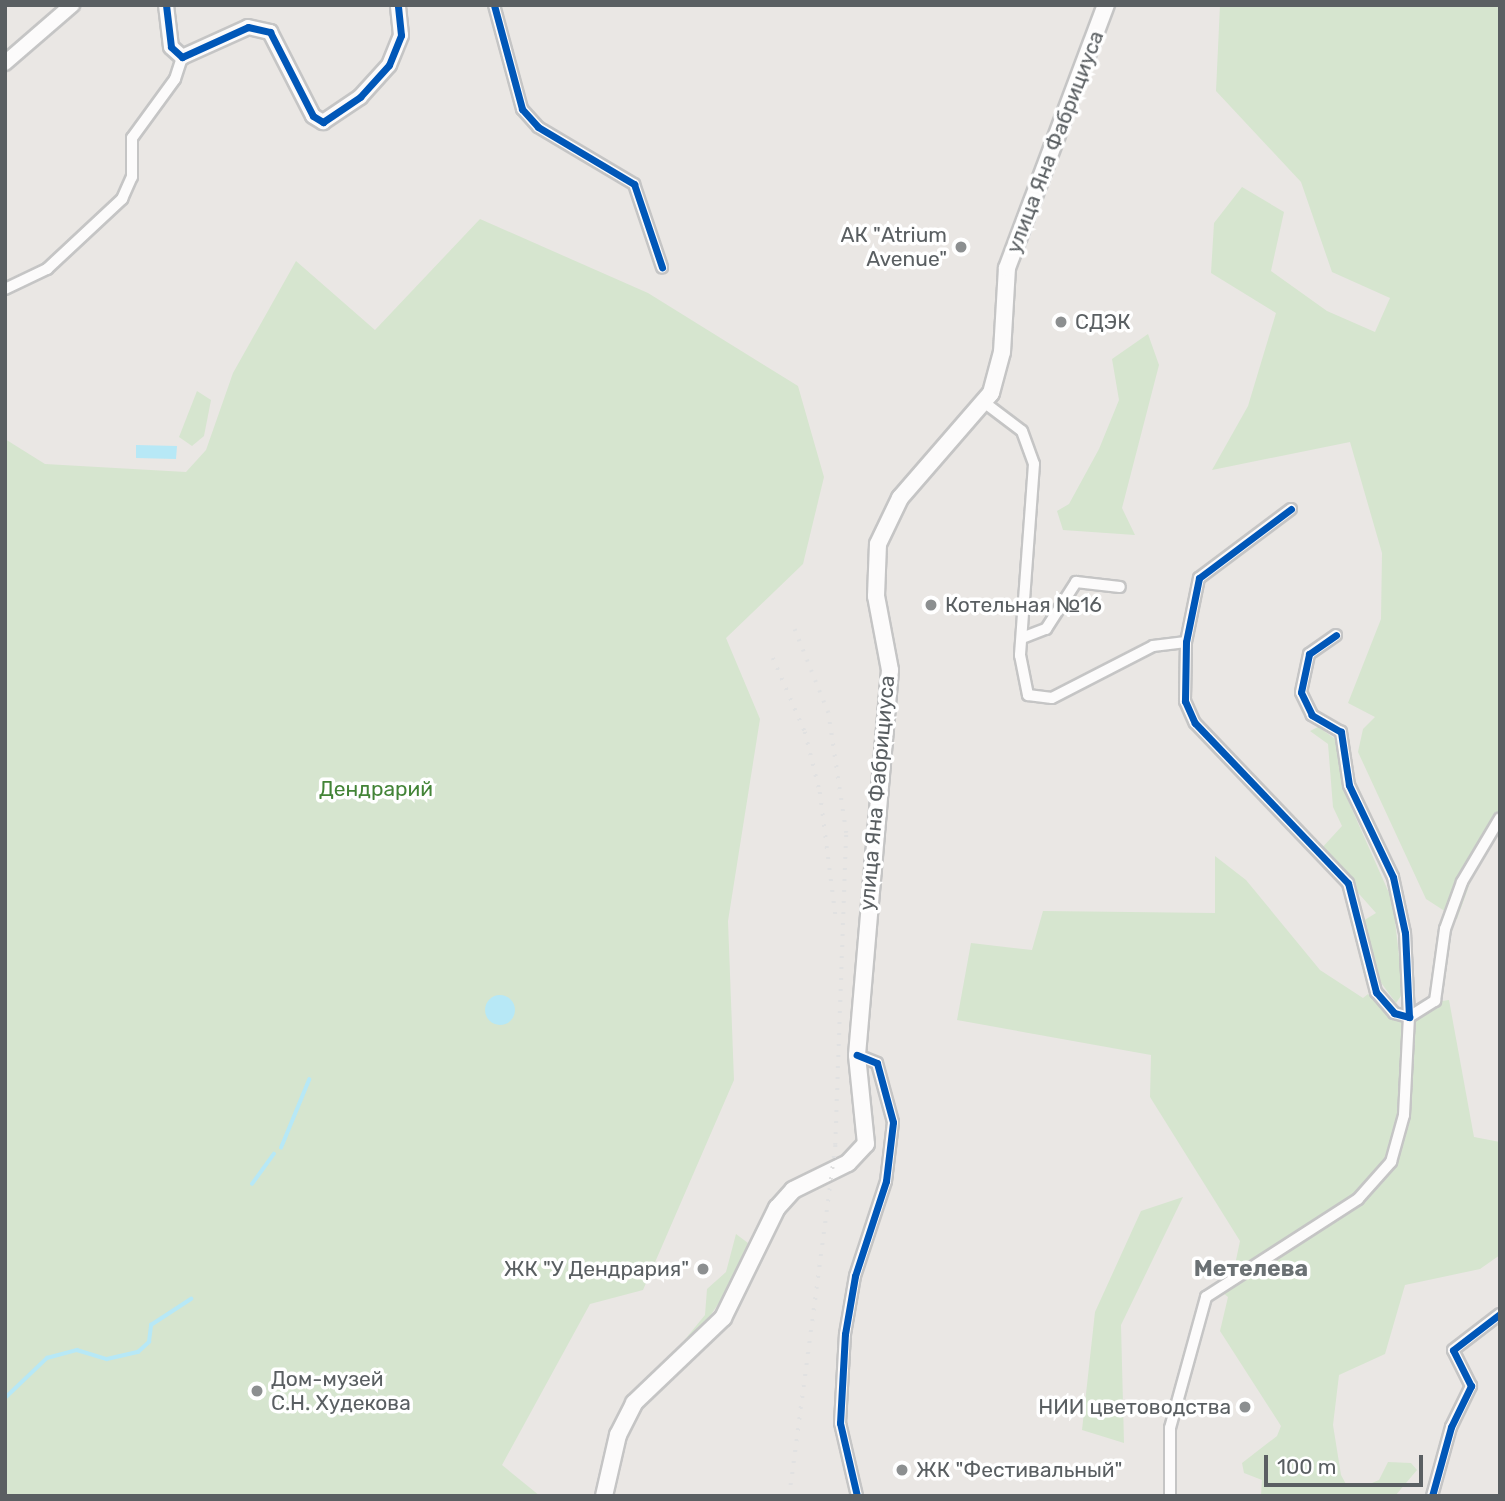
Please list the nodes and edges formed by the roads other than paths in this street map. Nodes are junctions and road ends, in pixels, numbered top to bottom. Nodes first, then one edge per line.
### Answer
1 (72, 5) edge
2 (166, 5) edge
3 (398, 5) edge
4 (494, 5) edge
5 (1106, 5) edge
6 (182, 57) junction
7 (5, 63) edge
8 (662, 267) dead end
9 (5, 289) edge
10 (985, 403) junction
11 (1291, 509) dead end
12 (1120, 587) dead end
13 (1336, 635) dead end
14 (1022, 638) junction
15 (1186, 642) junction
16 (1500, 818) edge
17 (1409, 1017) junction
18 (858, 1055) junction
19 (1500, 1314) edge
20 (604, 1496) edge
21 (856, 1496) edge
22 (1170, 1496) edge
23 (1432, 1496) edge

1 - 7 street
2 - 6 street
3 - 6 street
4 - 8 street
5 - 10 main road, улица Яна Фабрициуса
6 - 9 street
10 - 14 street
10 - 18 main road, улица Яна Фабрициуса
11 - 15 street
12 - 14 street
13 - 17 street
14 - 15 street
15 - 17 street
16 - 17 street
17 - 22 street
18 - 20 main road, улица Яна Фабрициуса
18 - 21 street
19 - 23 street

